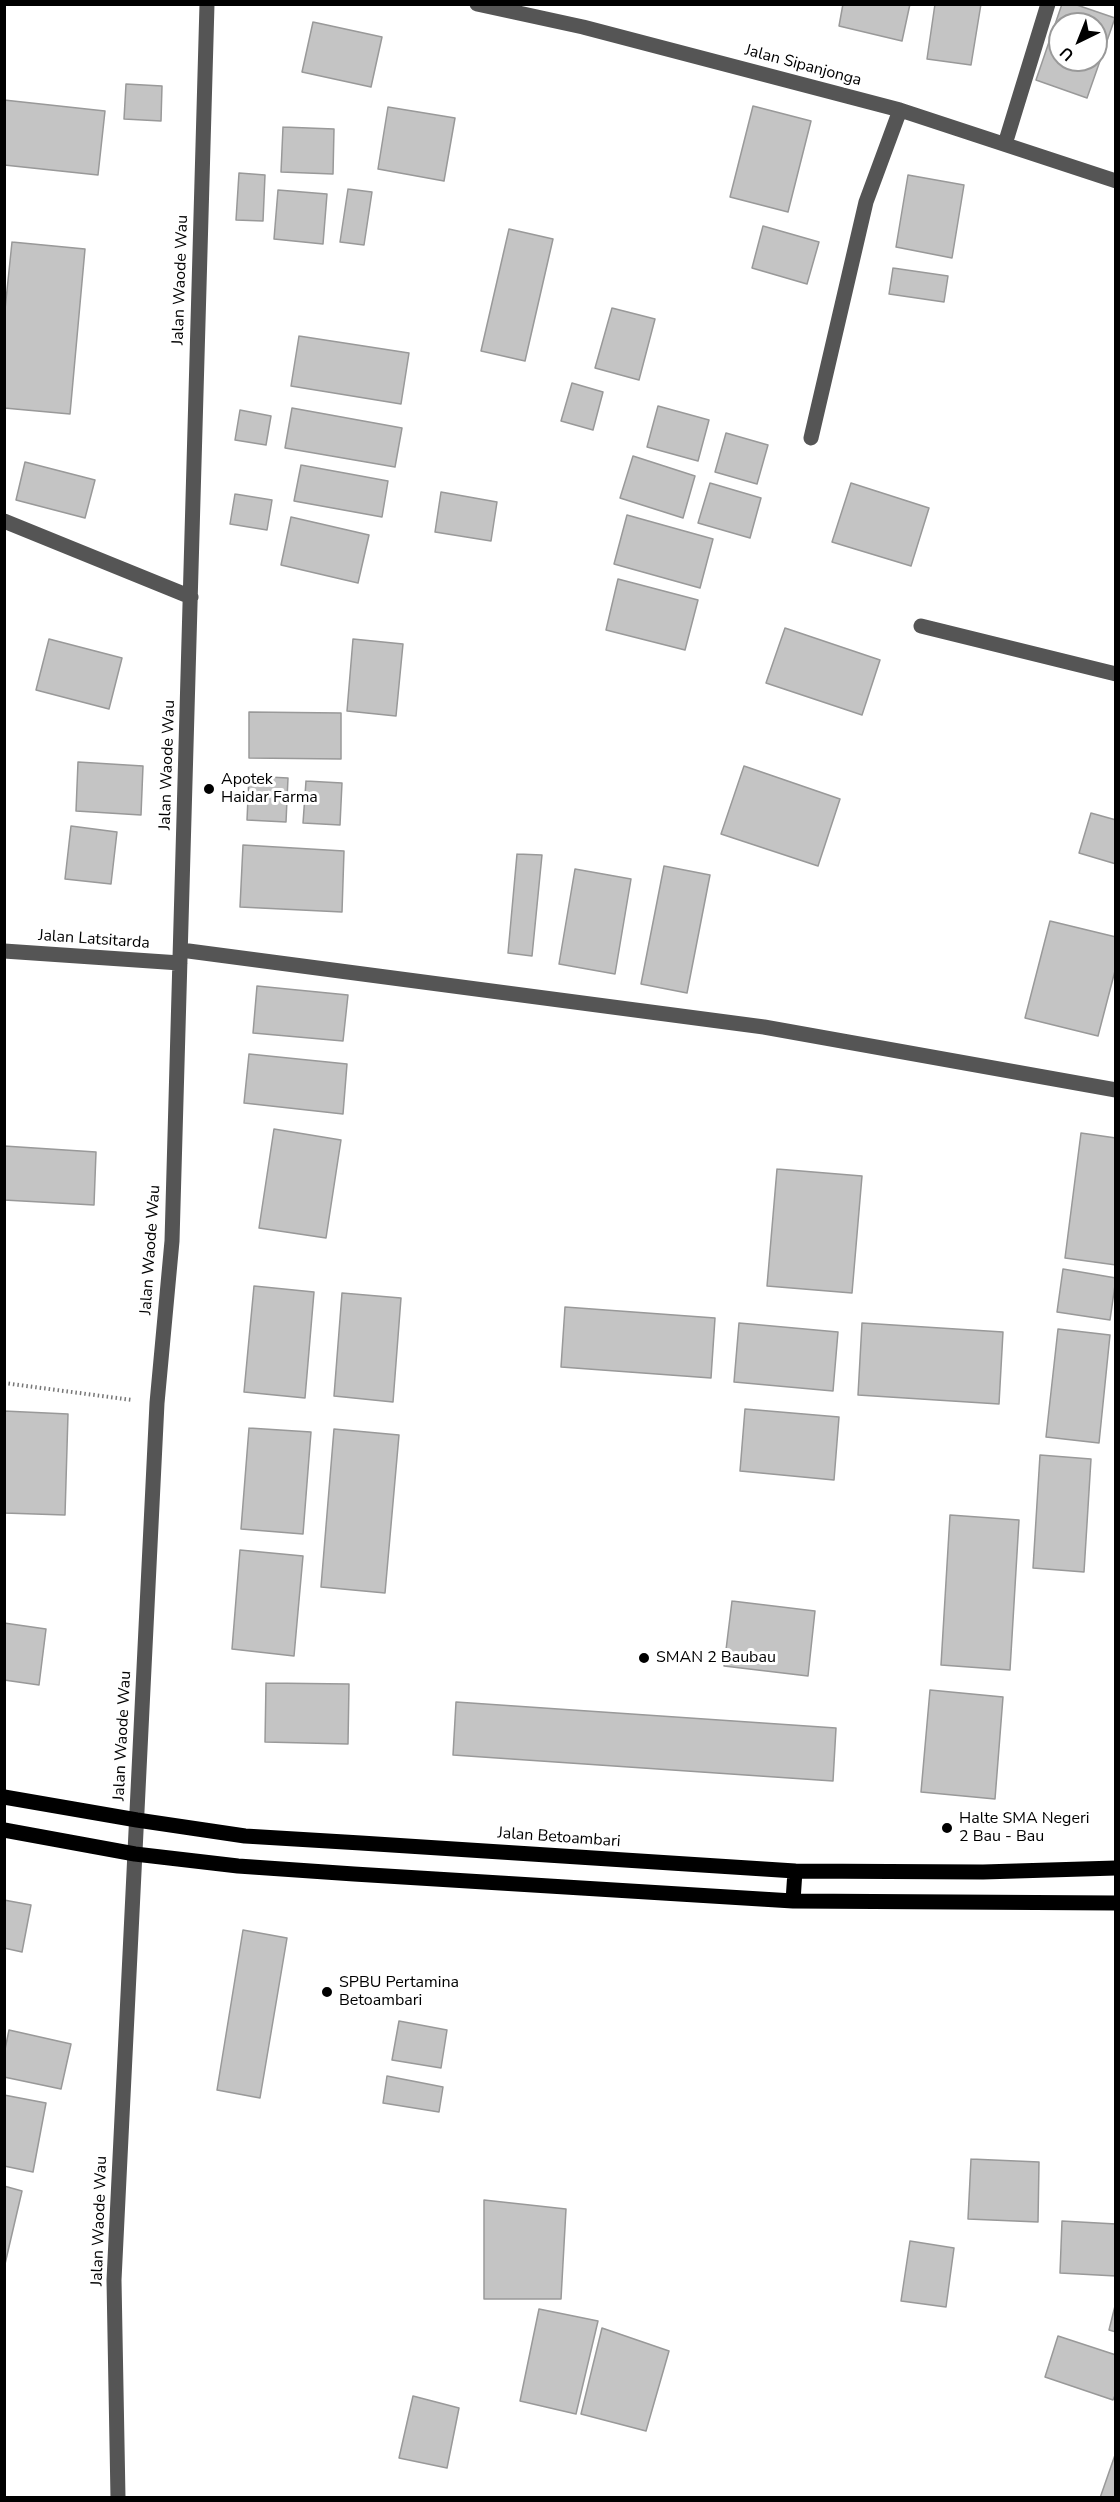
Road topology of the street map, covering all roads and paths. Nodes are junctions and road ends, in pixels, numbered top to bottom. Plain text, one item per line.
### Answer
1 (207, 4) edge
2 (477, 4) edge
3 (1048, 4) edge
4 (900, 110) junction
5 (1005, 144) junction
6 (1116, 181) edge
7 (811, 438) dead end
8 (4, 521) edge
9 (191, 597) junction
10 (921, 626) dead end
11 (1116, 674) edge
12 (4, 951) edge
13 (181, 956) junction
14 (1116, 1090) edge
15 (4, 1383) edge
16 (157, 1403) junction
17 (4, 1797) edge
18 (137, 1820) junction
19 (4, 1830) edge
20 (135, 1854) junction
21 (1116, 1868) edge
22 (795, 1871) junction
23 (794, 1901) junction
24 (1116, 1903) edge
25 (118, 2498) edge

1 - 9 street, Jalan Waode Wau
2 - 4 street, Jalan Sipanjonga
3 - 5 street
4 - 5 street, Jalan Sipanjonga
4 - 7 street
5 - 6 street, Jalan Sipanjonga
8 - 9 street
9 - 13 street, Jalan Waode Wau
10 - 11 street
12 - 13 street, Jalan Latsitarda
13 - 14 street, Jalan Latsitarda
13 - 16 street, Jalan Waode Wau
15 - 16 path
16 - 18 street, Jalan Waode Wau
17 - 18 main road, Jalan Betoambari
18 - 20 street, Jalan Waode Wau
18 - 22 main road, Jalan Betoambari
19 - 20 main road
20 - 23 main road
20 - 25 street, Jalan Waode Wau
21 - 22 main road, Jalan Betoambari
22 - 23 main road
23 - 24 main road

